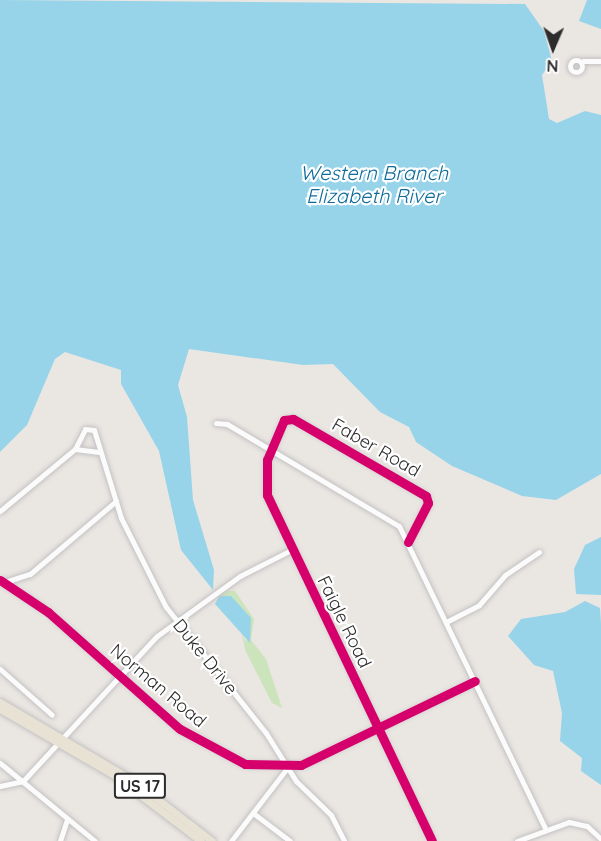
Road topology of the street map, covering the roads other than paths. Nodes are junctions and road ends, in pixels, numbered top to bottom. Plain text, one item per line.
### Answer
1 (583, 61) dead end
2 (601, 61) edge
3 (293, 419) joint
4 (216, 423) dead end
5 (270, 448) junction
6 (75, 449) junction
7 (99, 452) junction
8 (116, 501) junction
9 (0, 511) edge
10 (408, 542) junction
11 (291, 550) junction
12 (539, 552) dead end
13 (22, 577) junction
14 (2, 581) edge
15 (20, 592) junction
16 (446, 622) junction
17 (176, 623) junction
18 (0, 669) edge
19 (117, 675) junction
20 (475, 681) junction
21 (0, 702) edge
22 (0, 709) edge
23 (52, 715) dead end
24 (378, 728) junction
25 (63, 740) junction
26 (0, 763) edge
27 (288, 767) junction
28 (23, 782) junction
29 (0, 786) edge
30 (253, 813) junction
31 (67, 819) junction
32 (545, 828) junction
33 (601, 839) edge
34 (62, 840) edge
35 (95, 841) edge
36 (201, 841) edge
37 (212, 841) edge
38 (231, 841) edge
39 (290, 841) edge
40 (344, 841) edge
41 (432, 841) edge
42 (517, 841) edge

1 - 2 street
3 - 5 street, Faigle Road
3 - 10 street, Faber Road
4 - 5 street
5 - 10 street
5 - 11 street, Faigle Road
6 - 7 street
6 - 7 street, Duke Drive
6 - 9 street, Duke Drive
7 - 8 street, Duke Drive
8 - 13 street
8 - 17 street, Duke Drive
10 - 16 street
11 - 17 street
11 - 24 street, Faigle Road
12 - 16 street
13 - 14 street
13 - 15 street
14 - 15 street, Norman Road
15 - 19 street, Norman Road
16 - 20 street
17 - 19 street
17 - 27 street, Duke Drive
18 - 23 street
19 - 25 street
19 - 27 street, Norman Road
20 - 24 street, Norman Road
20 - 32 street
21 - 25 main road, US 17
22 - 25 main road, US 17
24 - 27 street, Norman Road
24 - 41 street, Faigle Road
25 - 28 street
25 - 36 main road, US 17
25 - 37 main road, US 17
26 - 28 street
27 - 30 street
27 - 40 street, Duke Drive
28 - 29 street
28 - 31 street
30 - 38 street
30 - 39 street
31 - 34 street
31 - 35 street
32 - 33 street
32 - 42 street

